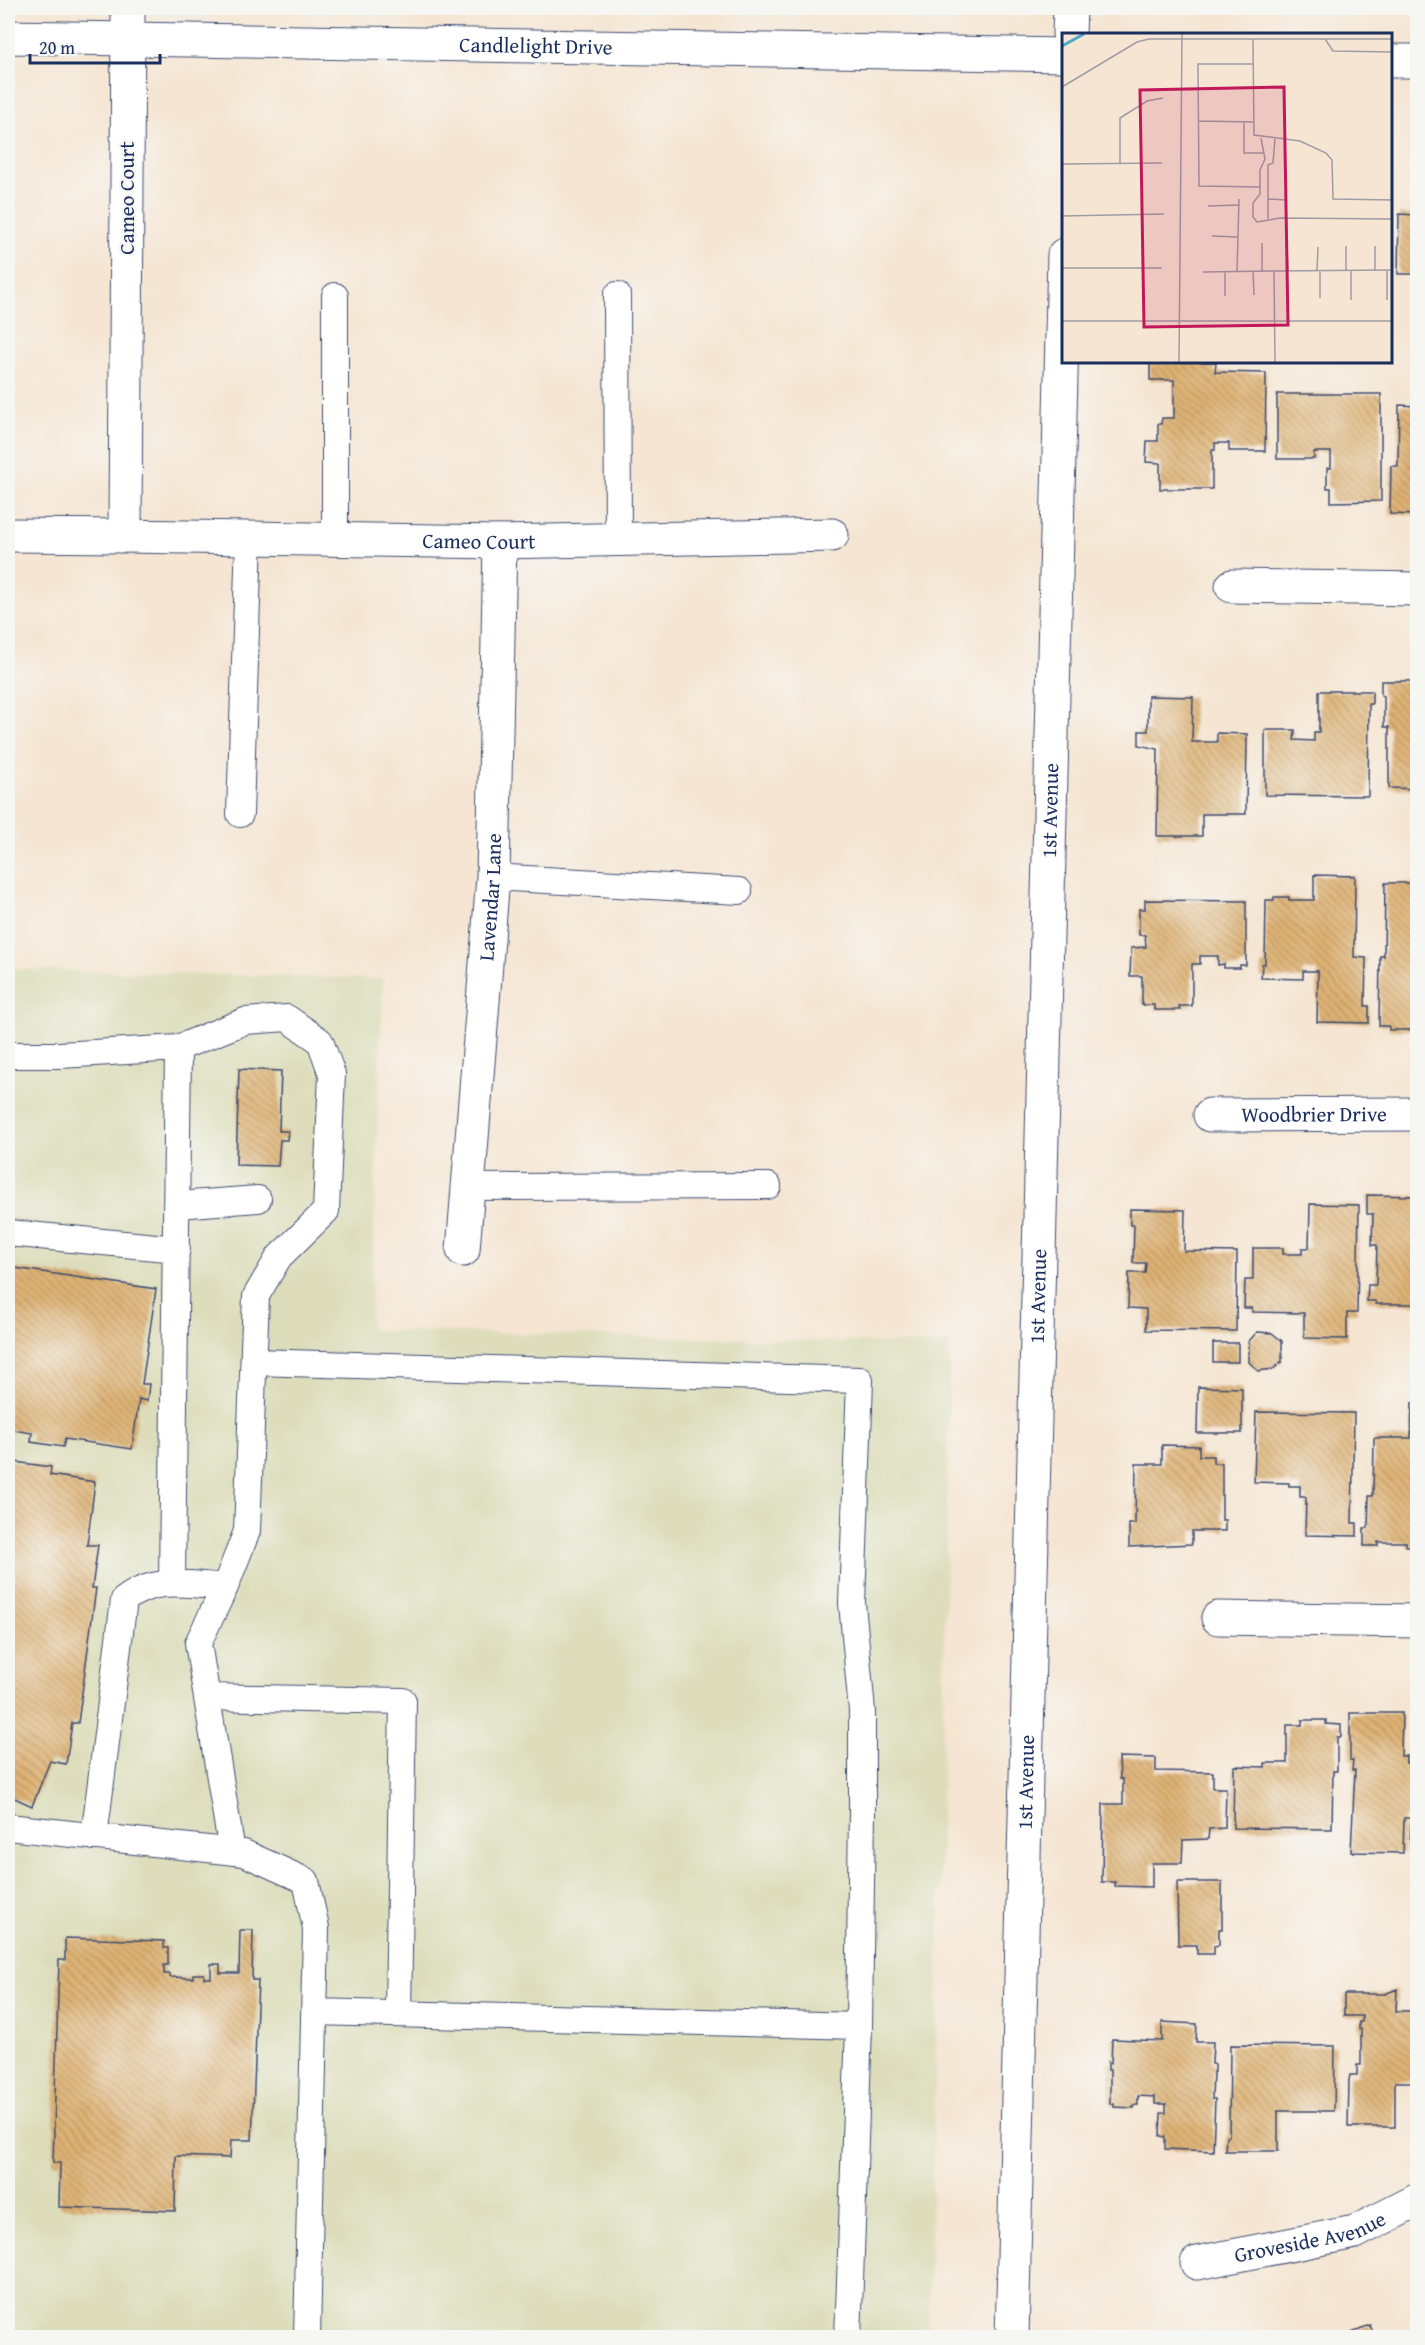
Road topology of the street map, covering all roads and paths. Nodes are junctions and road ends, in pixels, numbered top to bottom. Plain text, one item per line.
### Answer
1 (129, 8) edge
2 (1070, 8) edge
3 (1069, 33) edge
4 (8, 37) edge
5 (128, 40) junction
6 (1062, 55) edge
7 (1392, 61) edge
8 (1418, 61) edge
9 (335, 296) dead end
10 (617, 296) dead end
11 (1062, 335) edge
12 (8, 535) edge
13 (832, 535) dead end
14 (125, 536) junction
15 (249, 538) junction
16 (335, 539) junction
17 (618, 539) junction
18 (500, 542) junction
19 (1232, 586) dead end
20 (1418, 589) edge
21 (240, 814) dead end
22 (493, 877) junction
23 (739, 891) dead end
24 (178, 1048) junction
25 (8, 1054) edge
26 (1210, 1114) dead end
27 (1418, 1114) edge
28 (768, 1186) dead end
29 (468, 1187) junction
30 (258, 1199) dead end
31 (177, 1205) junction
32 (8, 1233) edge
33 (177, 1249) junction
34 (463, 1250) dead end
35 (254, 1362) junction
36 (172, 1582) junction
37 (225, 1587) junction
38 (1218, 1618) dead end
39 (1418, 1621) edge
40 (207, 1697) junction
41 (8, 1827) edge
42 (94, 1837) junction
43 (232, 1852) junction
44 (315, 2012) junction
45 (398, 2014) junction
46 (859, 2026) junction
47 (1418, 2200) edge
48 (1197, 2263) dead end
49 (308, 2337) edge
50 (848, 2337) edge
51 (1012, 2337) edge

1 - 5 street, Cameo Court
2 - 3 street
4 - 5 street, Candlelight Drive
5 - 6 street, Candlelight Drive
5 - 14 street, Cameo Court
7 - 8 street
9 - 16 lane
10 - 17 lane
11 - 51 street, 1st Avenue
12 - 14 street, Cameo Court
13 - 17 street, Cameo Court
14 - 15 street, Cameo Court
15 - 16 street, Cameo Court
15 - 21 lane
16 - 18 street, Cameo Court
17 - 18 street, Cameo Court
18 - 22 street, Lavendar Lane
19 - 20 street
22 - 23 lane
22 - 29 street, Lavendar Lane
24 - 25 lane
24 - 31 lane
24 - 35 lane
26 - 27 street, Woodbrier Drive
28 - 29 lane
29 - 34 street, Lavendar Lane
30 - 31 lane
31 - 33 lane
32 - 33 lane
33 - 36 lane
35 - 37 lane
35 - 46 lane
36 - 37 lane
36 - 42 lane
37 - 40 lane
38 - 39 street
40 - 43 lane
40 - 45 lane
41 - 42 lane
42 - 43 lane
43 - 44 lane
44 - 45 lane
44 - 49 lane
45 - 46 lane
46 - 50 lane
47 - 48 street, Groveside Avenue

